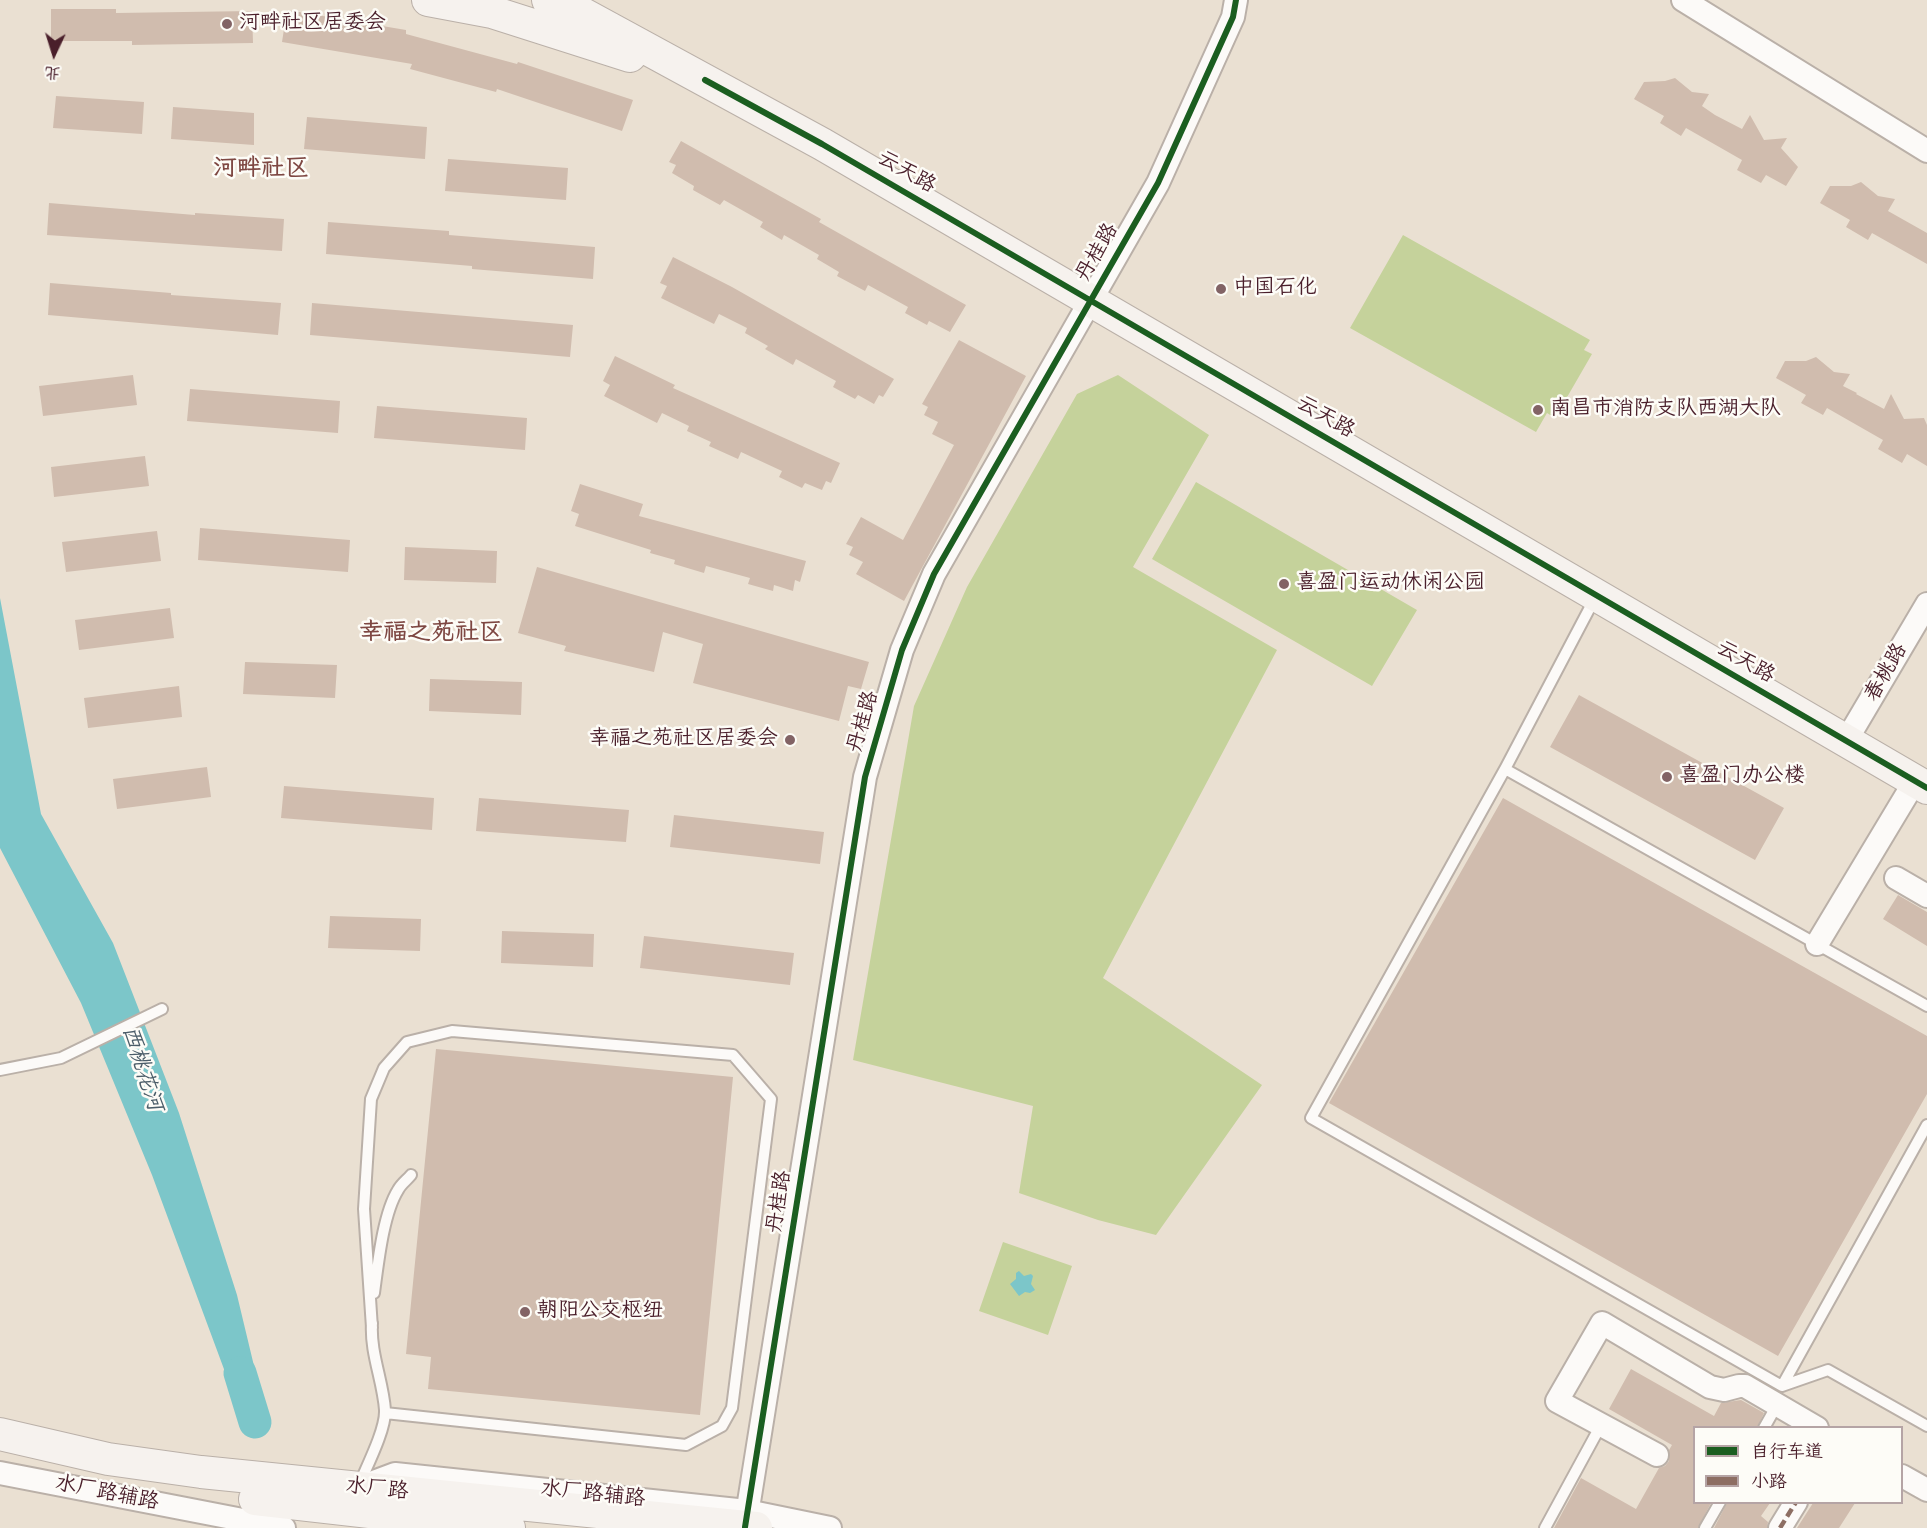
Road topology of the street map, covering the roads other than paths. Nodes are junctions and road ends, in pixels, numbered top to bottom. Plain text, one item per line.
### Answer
1 (428, 0) edge
2 (548, 0) edge
3 (1236, 0) edge
4 (1683, 0) edge
5 (705, 80) junction
6 (1927, 151) edge
7 (1090, 300) junction
8 (1596, 595) junction
9 (1927, 604) edge
10 (1846, 741) junction
11 (1504, 768) junction
12 (1921, 785) edge
13 (1896, 878) dead end
14 (1927, 896) edge
15 (1817, 944) junction
16 (1927, 1006) edge
17 (162, 1010) dead end
18 (0, 1070) edge
19 (1927, 1125) edge
20 (411, 1175) dead end
21 (372, 1328) junction
22 (1780, 1395) junction
23 (385, 1413) junction
24 (1601, 1425) junction
25 (1765, 1426) edge
26 (1815, 1426) edge
27 (1927, 1426) edge
28 (0, 1434) edge
29 (1657, 1455) dead end
30 (0, 1456) edge
31 (0, 1473) edge
32 (1903, 1477) edge
33 (1927, 1490) edge
34 (1719, 1504) edge
35 (1795, 1504) edge
36 (349, 1506) junction
37 (750, 1522) edge
38 (284, 1528) edge
39 (509, 1528) edge
40 (830, 1528) edge
41 (1545, 1528) edge
42 (1705, 1528) edge
43 (1780, 1528) edge

1 - 5 street, 云天路
2 - 5 street, 云天路
3 - 7 street, 丹桂路
4 - 6 street
5 - 7 street, 云天路
7 - 8 street, 云天路
7 - 37 street, 丹桂路
8 - 10 street, 云天路
8 - 11 lane
9 - 10 street, 春桃路
10 - 12 street, 云天路
11 - 15 lane
11 - 22 lane
12 - 15 street
13 - 14 street
15 - 16 lane
17 - 18 lane
19 - 22 lane
20 - 21 lane
21 - 23 lane
21 - 23 lane
22 - 24 street
22 - 25 lane
22 - 26 street
22 - 27 lane
23 - 36 lane
24 - 29 street
24 - 41 lane
28 - 36 street, 水厂路
30 - 36 street, 水厂路
31 - 38 street, 水厂路辅路
32 - 33 street
34 - 42 lane
35 - 43 street
36 - 37 street, 水厂路
36 - 39 street, 水厂路
37 - 40 street

